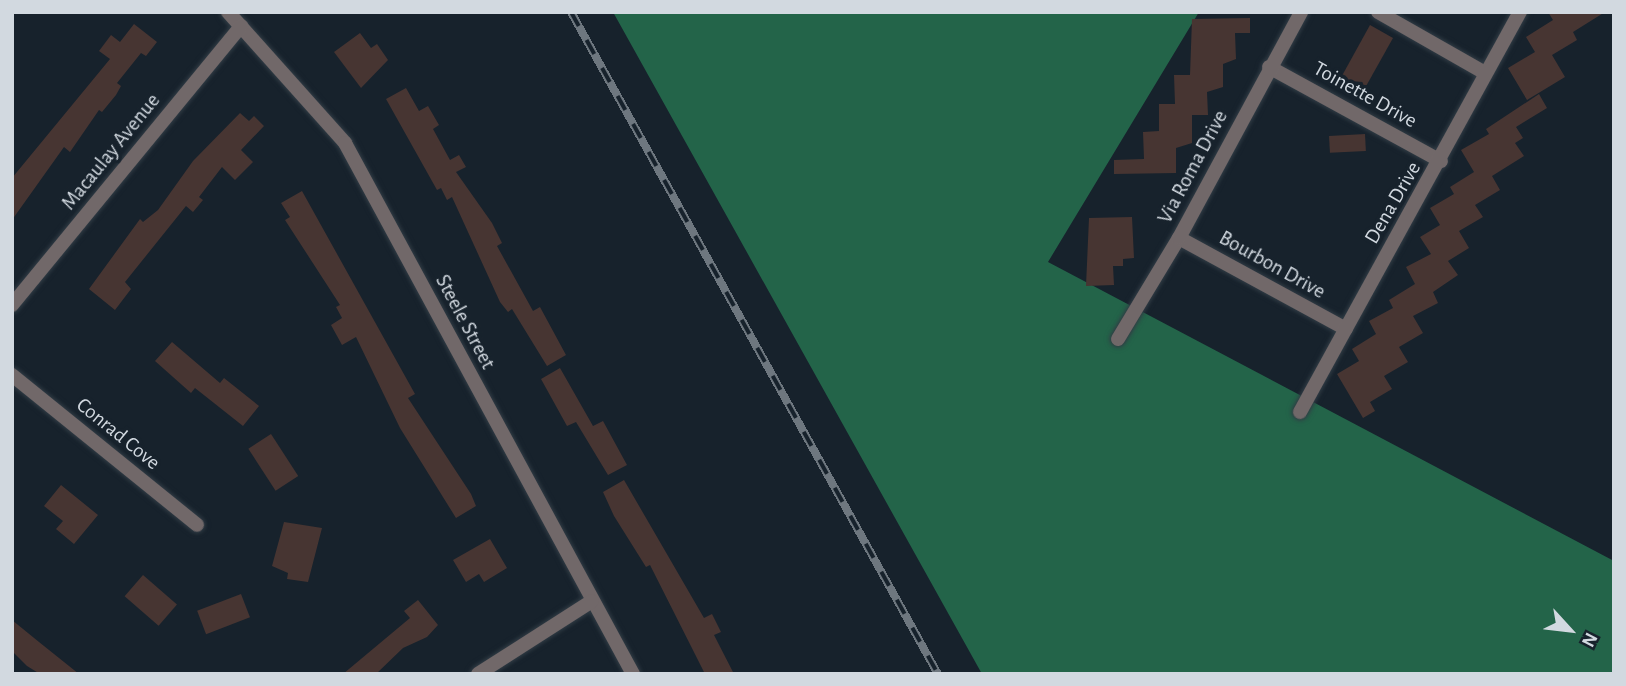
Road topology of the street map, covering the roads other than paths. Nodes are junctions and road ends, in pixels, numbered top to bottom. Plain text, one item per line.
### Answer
1 (228, 12) edge
2 (1301, 12) edge
3 (1378, 12) edge
4 (1520, 12) edge
5 (241, 26) junction
6 (1269, 67) junction
7 (1485, 73) junction
8 (1441, 160) junction
9 (1179, 238) junction
10 (12, 305) edge
11 (1346, 329) junction
12 (1118, 339) dead end
13 (12, 375) edge
14 (1300, 412) dead end
15 (198, 525) dead end
16 (592, 601) junction
17 (478, 674) edge
18 (633, 674) edge

1 - 5 street, Steele Street
2 - 6 street, Via Roma Drive
3 - 7 street
4 - 7 street, Dena Drive
5 - 10 street, Macaulay Avenue
5 - 16 street, Steele Street
6 - 8 street, Toinette Drive
6 - 9 street, Via Roma Drive
7 - 8 street, Dena Drive
8 - 11 street, Dena Drive
9 - 11 street, Bourbon Drive
9 - 12 street, Via Roma Drive
11 - 14 street, Dena Drive
13 - 15 street, Conrad Cove
16 - 17 street
16 - 18 street, Steele Street

